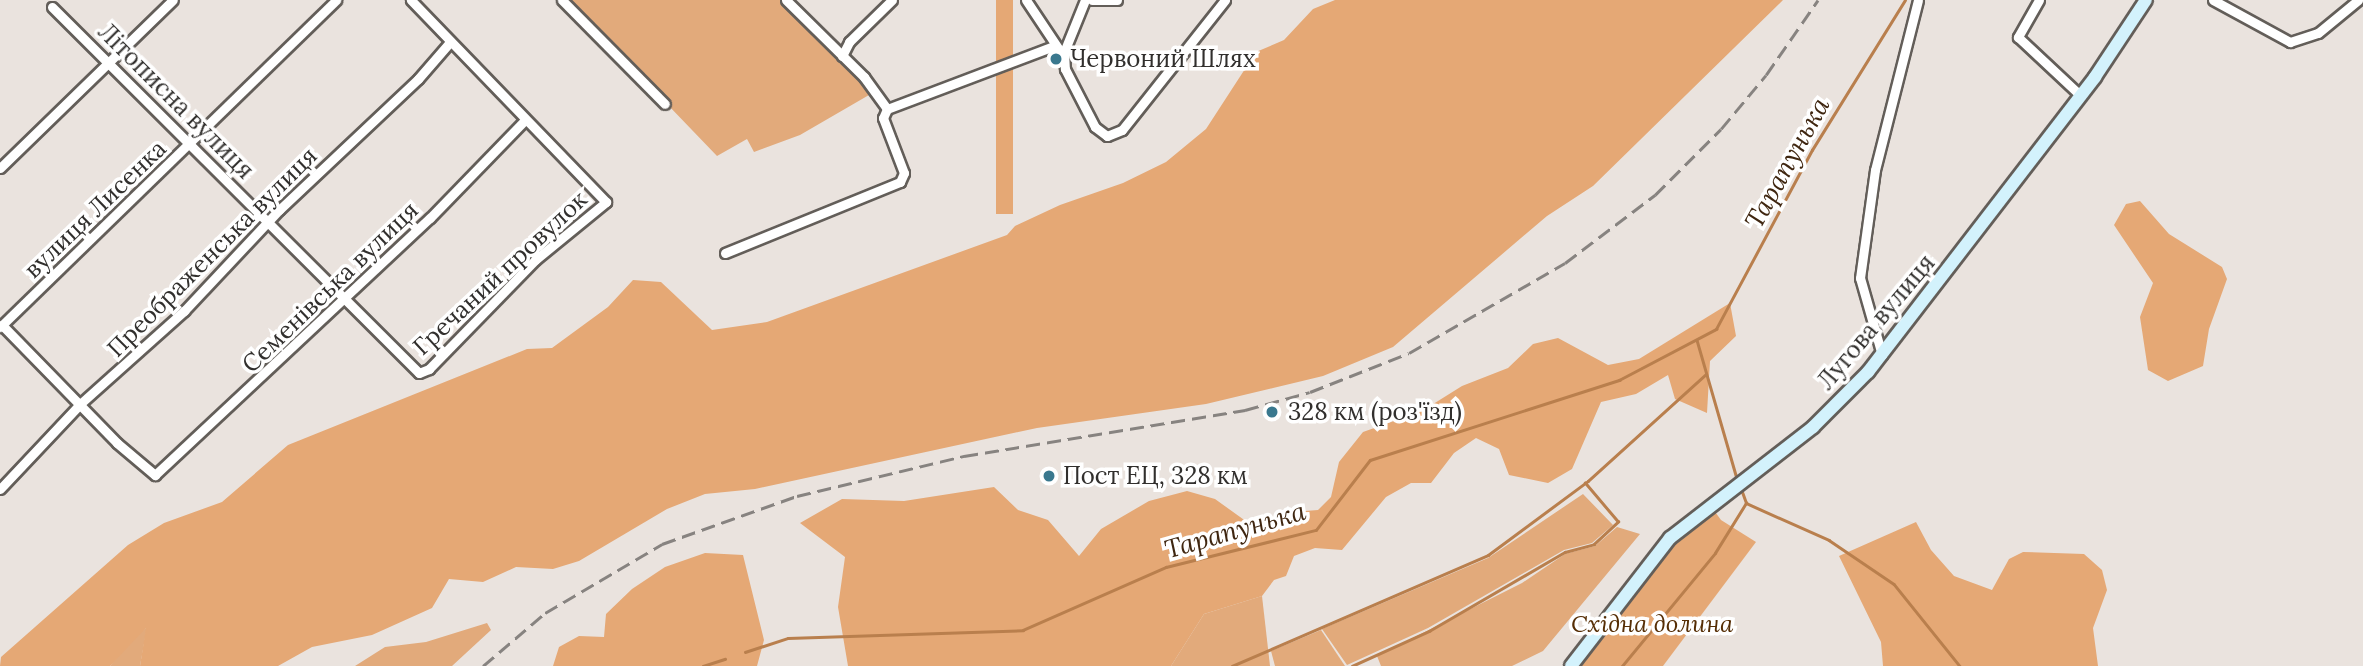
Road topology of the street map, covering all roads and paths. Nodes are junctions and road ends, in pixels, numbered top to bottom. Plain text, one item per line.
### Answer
1 (173, 0) edge
2 (336, 0) edge
3 (411, 0) edge
4 (562, 0) edge
5 (786, 0) edge
6 (892, 0) edge
7 (1026, 0) edge
8 (1085, 0) edge
9 (1092, 0) edge
10 (1117, 0) edge
11 (1225, 0) edge
12 (1918, 0) edge
13 (2039, 0) edge
14 (2146, 0) edge
15 (2213, 0) edge
16 (2358, 0) edge
17 (52, 7) dead end
18 (450, 42) junction
19 (1054, 46) junction
20 (1064, 51) junction
21 (842, 56) junction
22 (108, 60) junction
23 (2081, 96) junction
24 (665, 104) dead end
25 (885, 114) junction
26 (524, 120) junction
27 (189, 143) junction
28 (0, 167) edge
29 (268, 223) junction
30 (725, 253) dead end
31 (342, 299) junction
32 (1, 326) edge
33 (1882, 355) junction
34 (419, 373) joint
35 (80, 404) junction
36 (0, 489) edge
37 (1571, 666) edge

1 - 22 street
2 - 27 street, вулиця Лисенка
3 - 18 street
4 - 24 street
5 - 21 street
6 - 21 street
7 - 19 street
8 - 20 street
9 - 10 street
11 - 20 street
12 - 33 street
13 - 23 street
14 - 23 street, Лугова вулиця
15 - 16 street
17 - 22 street, Літописна вулиця
18 - 26 street
18 - 29 street, Преображенська вулиця
19 - 20 street
19 - 25 street
21 - 25 street
22 - 27 street, Літописна вулиця
22 - 28 street
23 - 33 street, Лугова вулиця
25 - 30 street
26 - 31 street, Семенівська вулиця
26 - 34 street, Гречаний провулок
27 - 29 street, Літописна вулиця
27 - 32 street, вулиця Лисенка
29 - 31 street, Літописна вулиця
29 - 35 street, Преображенська вулиця
31 - 34 street, Літописна вулиця
31 - 35 street, Семенівська вулиця
32 - 35 street
33 - 37 street, Лугова вулиця
35 - 36 street, Преображенська вулиця

